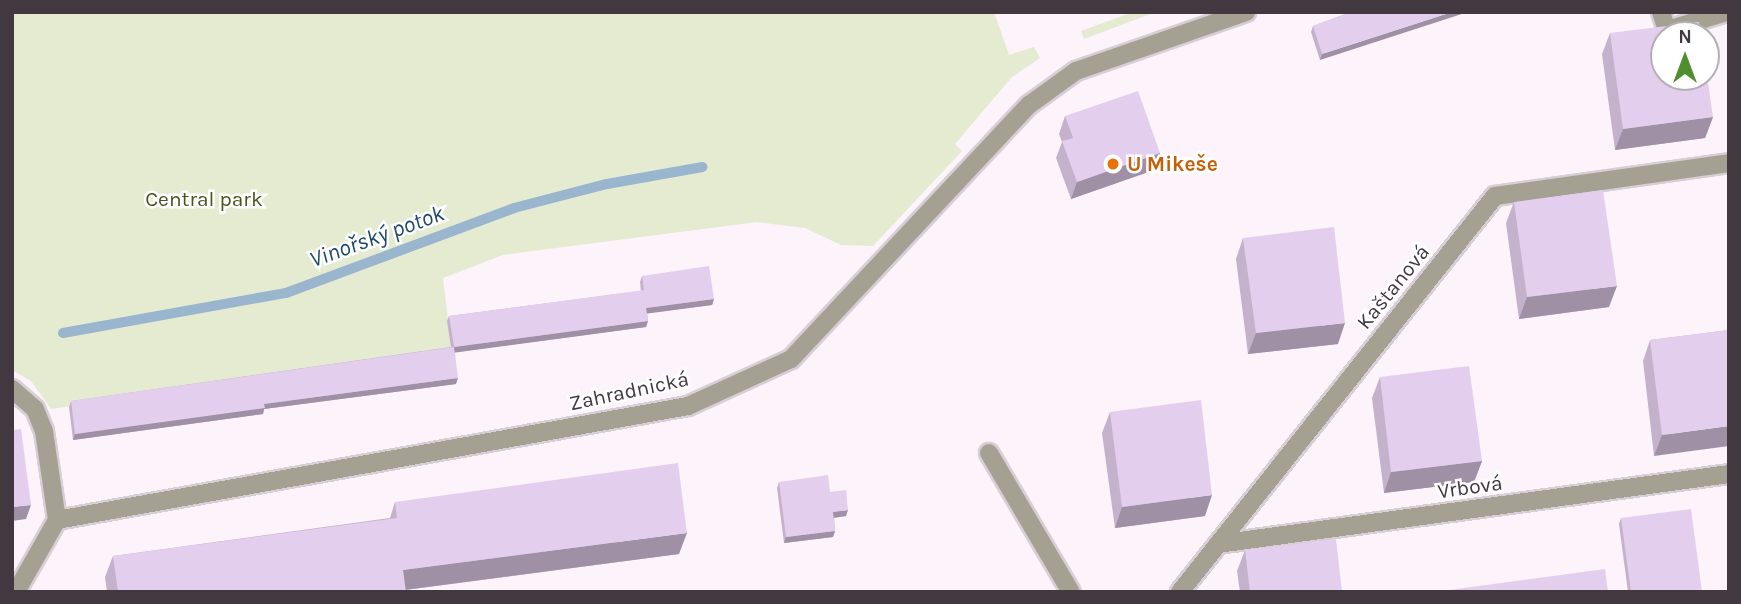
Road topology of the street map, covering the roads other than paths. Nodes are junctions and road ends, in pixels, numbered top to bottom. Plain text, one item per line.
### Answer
1 (1246, 12) edge
2 (1661, 12) edge
3 (1727, 12) edge
4 (1729, 163) edge
5 (12, 389) edge
6 (989, 453) dead end
7 (1729, 474) edge
8 (57, 520) junction
9 (1218, 544) junction
10 (16, 592) edge
11 (1071, 592) edge
12 (1180, 592) edge

1 - 8 street, Zahradnická
2 - 3 street
4 - 9 street, Kaštanová
5 - 8 street
6 - 11 street
7 - 9 street, Vrbová
8 - 10 street
9 - 12 street, Kaštanová

